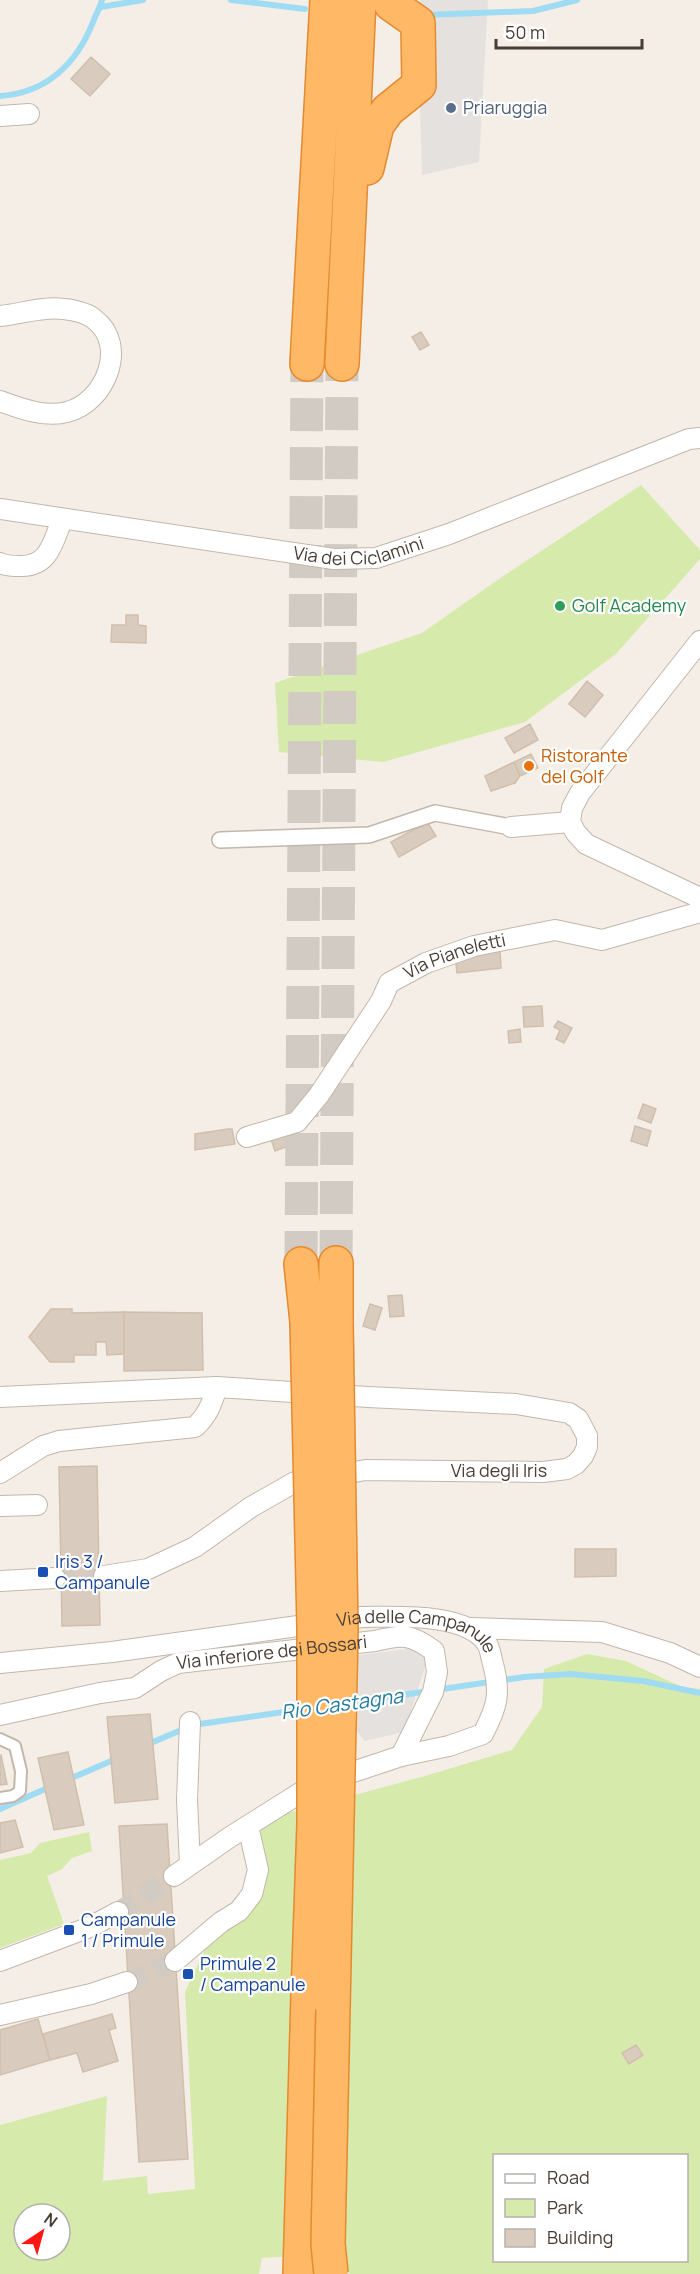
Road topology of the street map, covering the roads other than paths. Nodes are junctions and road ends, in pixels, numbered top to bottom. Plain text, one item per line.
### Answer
1 (327, 0) edge
2 (359, 0) edge
3 (389, 0) edge
4 (29, 114) dead end
5 (0, 116) edge
6 (347, 258) junction
7 (0, 316) edge
8 (307, 364) tunnel mouth
9 (342, 364) tunnel mouth
10 (0, 401) edge
11 (700, 438) edge
12 (0, 509) edge
13 (63, 520) junction
14 (0, 563) edge
15 (700, 641) edge
16 (570, 822) junction
17 (511, 827) joint
18 (220, 840) dead end
19 (700, 898) edge
20 (700, 912) edge
21 (247, 1137) dead end
22 (336, 1263) tunnel mouth
23 (302, 1264) tunnel mouth
24 (321, 1322) junction
25 (217, 1387) junction
26 (0, 1398) edge
27 (0, 1473) edge
28 (37, 1505) dead end
29 (0, 1506) edge
30 (104, 1576) tunnel mouth
31 (56, 1578) tunnel mouth
32 (0, 1581) edge
33 (471, 1628) junction
34 (0, 1663) edge
35 (700, 1667) edge
36 (0, 1715) edge
37 (190, 1722) dead end
38 (0, 1739) edge
39 (401, 1756) junction
40 (0, 1798) edge
41 (248, 1826) junction
42 (190, 1864) junction
43 (174, 1876) tunnel mouth
44 (118, 1912) tunnel mouth
45 (0, 1961) edge
46 (175, 1961) tunnel mouth
47 (127, 1982) tunnel mouth
48 (0, 2015) edge
49 (300, 2261) edge
50 (331, 2274) edge

1 - 8 highway
2 - 6 highway
3 - 6 highway
4 - 5 street
6 - 9 highway
7 - 10 street
11 - 13 street, Via dei Ciclamini
12 - 13 street, Via dei Ciclamini
13 - 14 street
15 - 16 street
16 - 17 street
16 - 19 street
17 - 18 street
20 - 21 street, Via Pianeletti
22 - 24 highway
23 - 24 highway
24 - 49 highway, bridge
24 - 50 highway, bridge
25 - 26 street, Via degli Iris
25 - 27 street
25 - 30 street, Via degli Iris
28 - 29 street
31 - 32 street
33 - 34 street, Via delle Campanule
33 - 35 street
33 - 39 street, Via delle Campanule
36 - 39 street, Via inferiore dei Bossari
37 - 42 street
38 - 40 lane
39 - 41 street, Via delle Campanule
41 - 42 street, Via delle Campanule
41 - 46 street
42 - 43 street, Via delle Campanule
44 - 45 street
47 - 48 street

